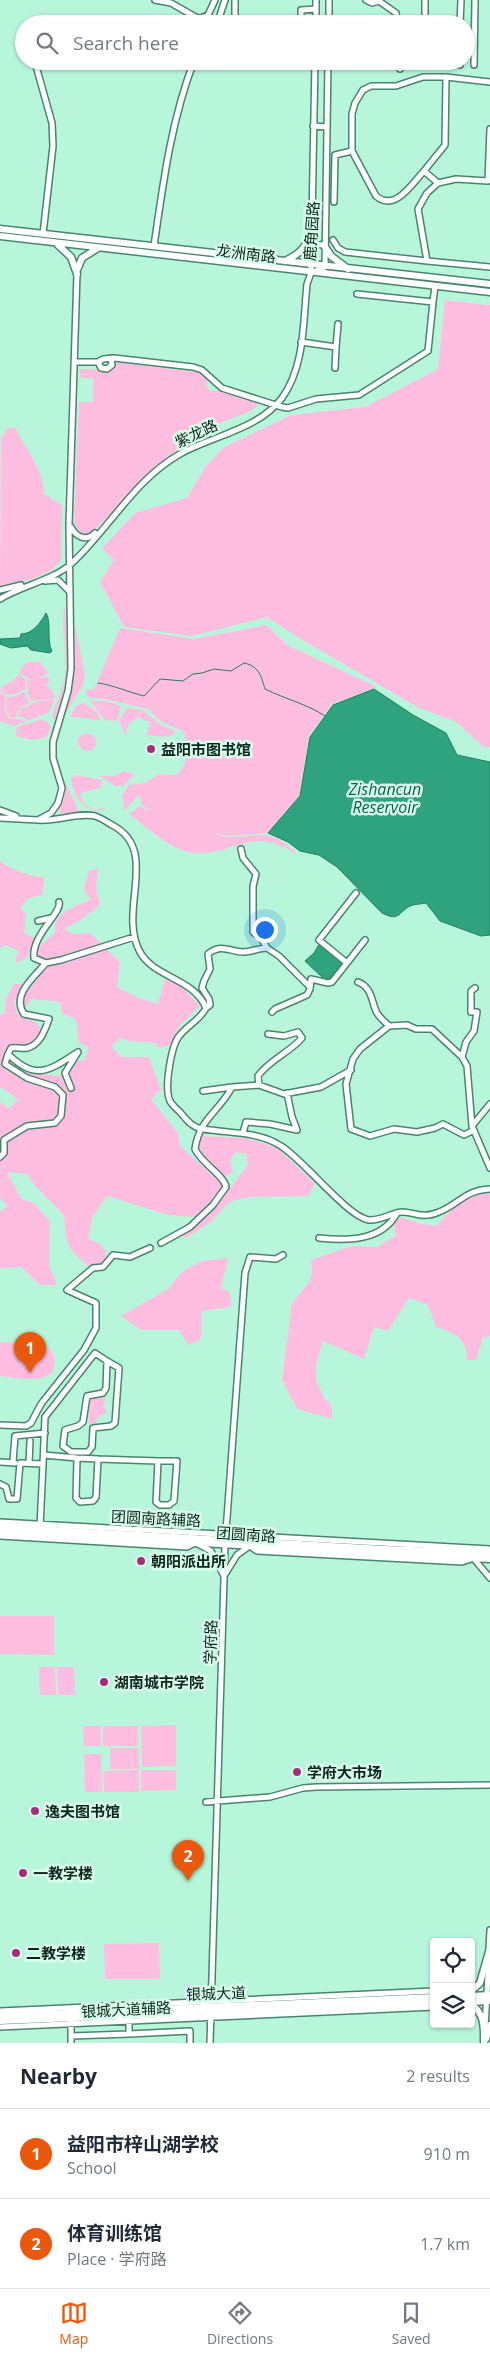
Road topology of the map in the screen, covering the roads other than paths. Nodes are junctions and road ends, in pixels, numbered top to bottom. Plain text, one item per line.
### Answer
1 (155, 0) edge
2 (215, 0) edge
3 (225, 0) edge
4 (235, 0) edge
5 (316, 0) edge
6 (329, 0) edge
7 (366, 0) edge
8 (425, 0) edge
9 (461, 0) edge
10 (475, 0) edge
11 (316, 9) junction
12 (191, 15) edge
13 (208, 15) edge
14 (220, 15) edge
15 (235, 15) edge
16 (301, 15) edge
17 (316, 15) edge
18 (329, 15) edge
19 (396, 15) edge
20 (426, 15) edge
21 (460, 15) edge
22 (475, 15) edge
23 (37, 70) edge
24 (191, 70) edge
25 (315, 70) edge
26 (328, 70) edge
27 (446, 78) junction
28 (490, 82) edge
29 (313, 126) junction
30 (327, 127) junction
31 (490, 129) edge
32 (352, 151) junction
33 (489, 152) edge
34 (424, 171) junction
35 (489, 182) edge
36 (438, 183) junction
37 (334, 202) dead end
38 (0, 229) edge
39 (43, 234) junction
40 (310, 234) junction
41 (0, 236) edge
42 (333, 240) dead end
43 (56, 243) junction
44 (310, 244) junction
45 (154, 246) junction
46 (325, 246) junction
47 (99, 248) junction
48 (284, 261) junction
49 (428, 261) junction
50 (310, 265) junction
51 (324, 267) junction
52 (490, 267) edge
53 (349, 270) junction
54 (311, 273) junction
55 (77, 274) junction
56 (490, 284) edge
57 (435, 286) junction
58 (490, 292) edge
59 (356, 294) dead end
60 (433, 302) junction
61 (338, 324) dead end
62 (301, 342) junction
63 (336, 347) junction
64 (111, 358) junction
65 (75, 362) junction
66 (98, 362) junction
67 (335, 368) dead end
68 (276, 405) junction
69 (118, 513) junction
70 (69, 524) junction
71 (70, 565) junction
72 (32, 583) junction
73 (21, 588) junction
74 (0, 590) edge
75 (70, 592) junction
76 (0, 599) edge
77 (56, 806) junction
78 (0, 810) edge
79 (0, 818) edge
80 (20, 819) junction
81 (64, 819) junction
82 (38, 820) junction
83 (241, 849) dead end
84 (356, 893) dead end
85 (59, 902) dead end
86 (51, 918) junction
87 (38, 921) dead end
88 (134, 937) junction
89 (365, 940) dead end
90 (267, 948) junction
91 (46, 963) junction
92 (347, 963) junction
93 (358, 982) dead end
94 (310, 987) junction
95 (475, 988) dead end
96 (206, 1008) junction
97 (272, 1012) dead end
98 (389, 1026) junction
99 (268, 1034) dead end
100 (8, 1054) junction
101 (462, 1057) junction
102 (351, 1070) junction
103 (259, 1085) junction
104 (232, 1087) junction
105 (71, 1088) dead end
106 (203, 1091) dead end
107 (287, 1093) junction
108 (490, 1104) edge
109 (473, 1128) junction
110 (202, 1129) junction
111 (243, 1133) junction
112 (0, 1157) edge
113 (490, 1168) edge
114 (490, 1189) edge
115 (397, 1212) junction
116 (319, 1238) dead end
117 (161, 1243) dead end
118 (150, 1248) dead end
119 (283, 1255) dead end
120 (107, 1361) junction
121 (0, 1425) edge
122 (45, 1432) junction
123 (30, 1441) dead end
124 (44, 1455) junction
125 (77, 1458) junction
126 (98, 1459) junction
127 (158, 1461) junction
128 (0, 1462) edge
129 (13, 1462) junction
130 (20, 1463) junction
131 (29, 1464) junction
132 (43, 1464) junction
133 (0, 1484) edge
134 (0, 1522) edge
135 (0, 1527) edge
136 (40, 1527) junction
137 (0, 1532) edge
138 (0, 1536) edge
139 (226, 1540) junction
140 (196, 1543) junction
141 (250, 1547) junction
142 (490, 1549) edge
143 (490, 1553) edge
144 (473, 1559) junction
145 (490, 1559) edge
146 (224, 1576) junction
147 (490, 1578) edge
148 (490, 1785) edge
149 (217, 1800) junction
150 (206, 1802) dead end
151 (490, 1930) edge
152 (490, 1948) edge
153 (475, 1988) edge
154 (430, 1991) edge
155 (475, 1992) edge
156 (430, 1997) edge
157 (489, 1997) edge
158 (475, 2003) edge
159 (430, 2005) edge
160 (475, 2007) edge
161 (211, 2009) junction
162 (0, 2010) edge
163 (0, 2016) edge
164 (70, 2018) junction
165 (129, 2018) junction
166 (0, 2021) edge
167 (490, 2025) edge
168 (0, 2027) edge
169 (129, 2034) junction
170 (71, 2036) junction
171 (71, 2043) edge
172 (190, 2043) edge
173 (210, 2043) edge
174 (484, 2043) edge

1 - 12 street
2 - 13 street
3 - 14 street
4 - 15 street
5 - 11 street
6 - 18 street
7 - 19 street
8 - 20 street
9 - 21 street
10 - 22 street
11 - 16 street
11 - 17 street
23 - 39 street
24 - 45 street
25 - 29 street, 鹿角园路
26 - 30 street, 鹿角园路
27 - 28 street
27 - 32 street
27 - 34 street
29 - 30 street
29 - 40 street, 鹿角园路
30 - 46 street, 鹿角园路
31 - 33 street
32 - 34 street
32 - 37 street
33 - 35 street
34 - 36 street
35 - 36 street
36 - 49 street
38 - 39 main road, 龙洲南路
39 - 45 main road, 龙洲南路
40 - 44 street, 鹿角园路
40 - 48 main road
41 - 43 main road, 龙洲南路
42 - 49 street
43 - 47 main road, 龙洲南路
43 - 55 main road
44 - 46 street
44 - 50 street, 鹿角园路
45 - 48 main road, 龙洲南路
46 - 51 street, 鹿角园路
46 - 53 main road
47 - 54 main road, 龙洲南路
47 - 55 main road
48 - 50 main road, 龙洲南路
49 - 52 street
50 - 51 main road, 龙洲南路
50 - 54 street, 鹿角园路
51 - 53 main road, 龙洲南路
51 - 54 street, 鹿角园路
53 - 56 main road, 龙洲南路
54 - 57 main road, 龙洲南路
54 - 62 street, 紫龙路
55 - 65 street
57 - 58 main road, 龙洲南路
57 - 60 street
59 - 60 street
60 - 68 street
61 - 63 street
62 - 63 street
62 - 68 street, 紫龙路
63 - 67 street
64 - 66 street
64 - 66 street
64 - 68 street
65 - 66 street
65 - 70 street
68 - 69 street, 紫龙路
69 - 70 street
69 - 71 street, 紫龙路
70 - 71 street
71 - 72 street, 紫龙路
71 - 75 street
72 - 73 street, 紫龙路
72 - 74 street, 紫龙路
73 - 75 street
73 - 76 street, 紫龙路
75 - 77 street
77 - 81 street
77 - 82 street
78 - 80 street
79 - 80 street
80 - 82 street
81 - 82 street
81 - 88 street
83 - 90 street
84 - 92 street
85 - 86 street
86 - 87 street
86 - 91 street
88 - 91 street
88 - 96 street
89 - 92 street
90 - 94 street
90 - 96 street
91 - 100 street
92 - 94 street
93 - 98 street
94 - 97 street
95 - 101 street
96 - 110 street
98 - 101 street
98 - 102 street
99 - 103 street
100 - 105 street
100 - 112 street
101 - 109 street
102 - 107 street
102 - 109 street
103 - 104 street
103 - 107 street
104 - 106 street
104 - 110 street
107 - 111 street
108 - 109 street
109 - 113 street
110 - 111 street
110 - 117 street
111 - 115 street
114 - 115 street
115 - 116 street
118 - 121 street
119 - 139 street, 学府路
120 - 120 street
120 - 122 street
122 - 124 street
122 - 129 street
123 - 131 street
124 - 125 street
124 - 132 street
125 - 126 street
125 - 126 street
126 - 127 street
127 - 127 street
128 - 129 street
129 - 130 street
130 - 131 street
130 - 133 street
131 - 132 street
132 - 136 street
134 - 136 street
135 - 136 main road, 团圆南路
136 - 139 main road, 团圆南路
137 - 140 main road, 团圆南路
138 - 140 street, 团圆南路辅路
139 - 140 main road, 团圆南路
139 - 141 main road, 团圆南路
139 - 142 street
139 - 143 main road, 团圆南路
139 - 146 street, 学府路
140 - 146 street
141 - 144 main road, 团圆南路
141 - 146 street
144 - 145 main road, 团圆南路
144 - 147 street
146 - 149 street, 学府路
148 - 149 street
149 - 150 street
149 - 161 street, 学府路
151 - 152 street
152 - 153 main road
152 - 157 street
154 - 161 street, 银城大道辅路
155 - 157 main road
156 - 161 main road, 银城大道
157 - 158 main road
157 - 174 street
159 - 161 main road, 银城大道
160 - 174 main road
161 - 162 street, 银城大道辅路
161 - 164 main road, 银城大道
161 - 165 main road, 银城大道
161 - 173 street, 学府路
163 - 164 main road, 银城大道
164 - 165 main road, 银城大道
164 - 166 main road, 银城大道
164 - 168 street, 银城大道辅路
164 - 170 street
165 - 169 street
167 - 174 main road
169 - 170 street
169 - 172 street
170 - 171 street

